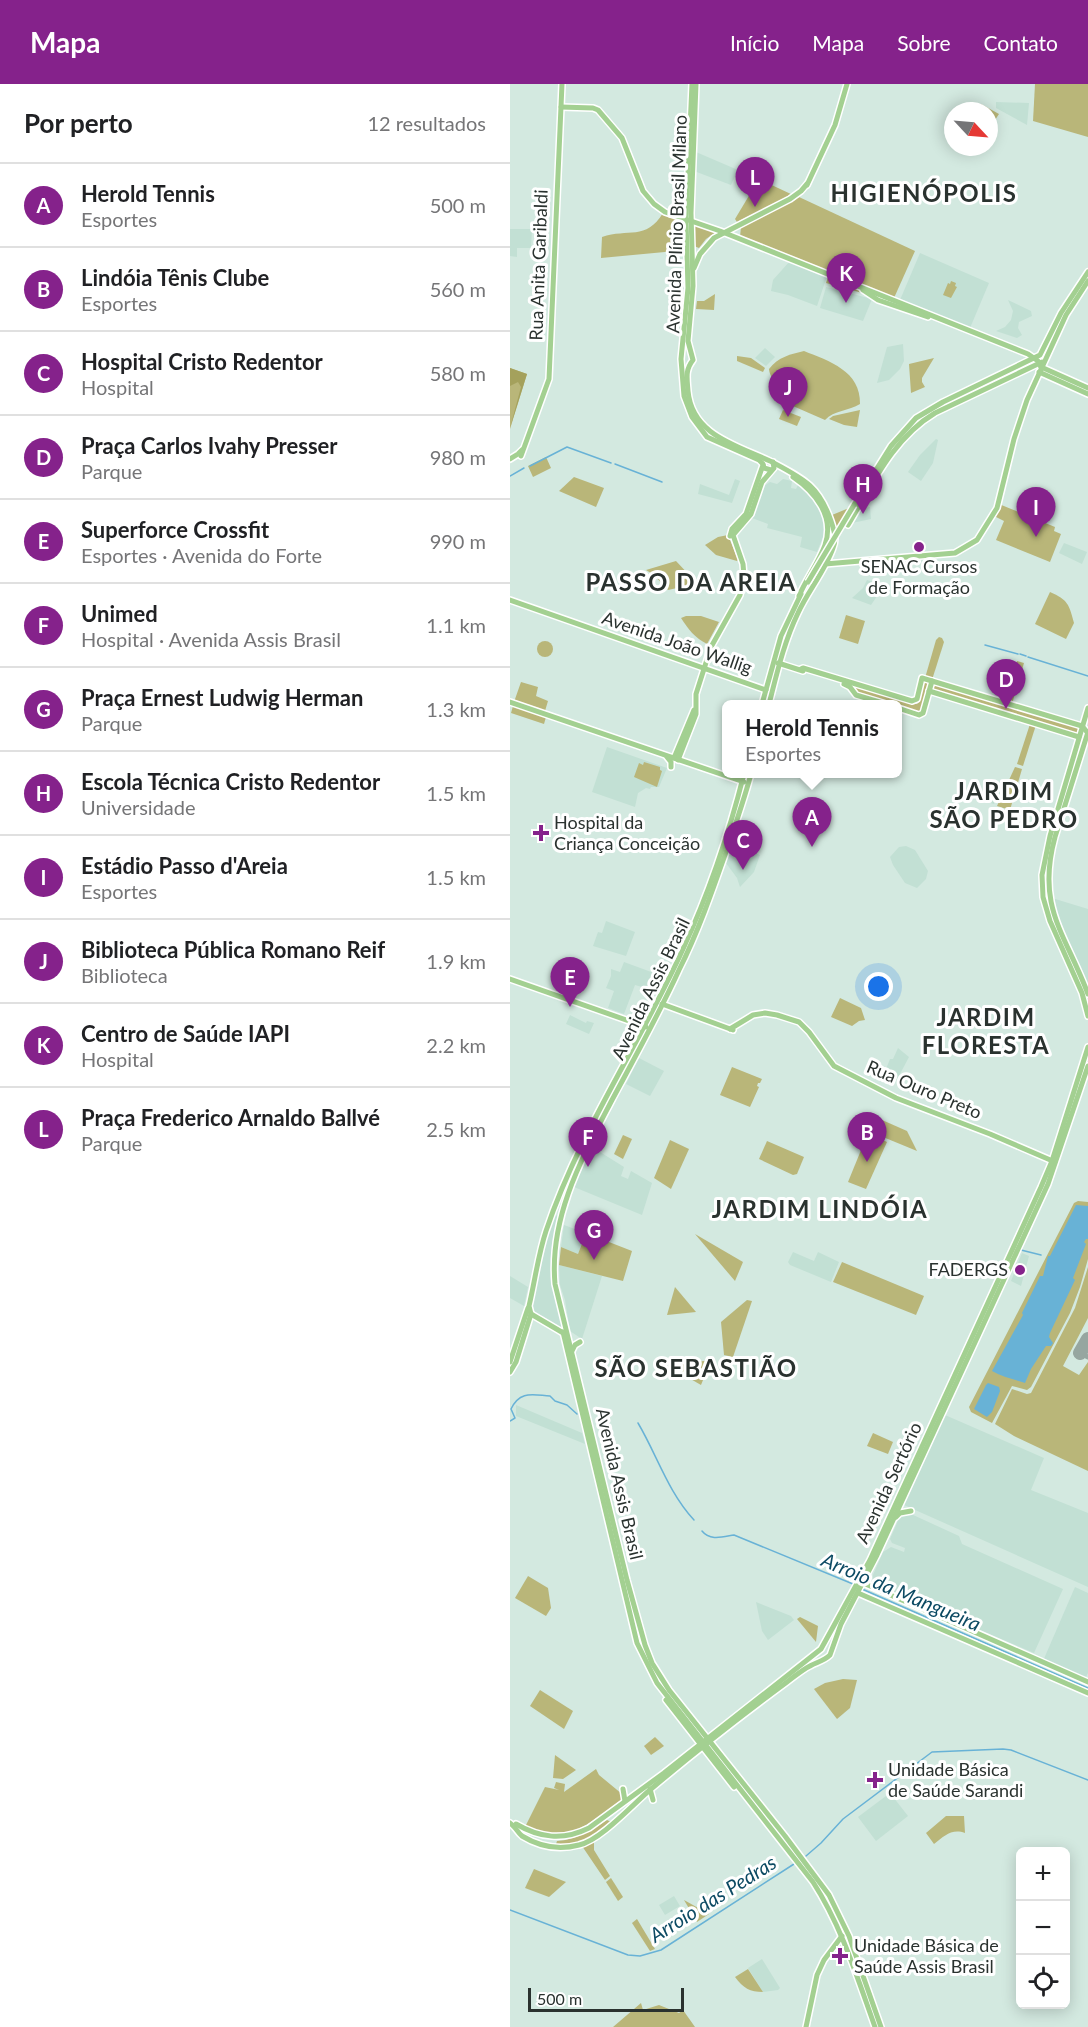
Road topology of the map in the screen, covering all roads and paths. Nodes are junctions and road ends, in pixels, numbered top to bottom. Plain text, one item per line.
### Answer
1 (562, 84) edge
2 (694, 84) edge
3 (848, 84) edge
4 (561, 105) junction
5 (688, 219) junction
6 (734, 227) junction
7 (722, 232) junction
8 (734, 237) junction
9 (692, 248) junction
10 (701, 249) junction
11 (693, 260) junction
12 (691, 268) junction
13 (1088, 272) edge
14 (1088, 281) edge
15 (851, 283) junction
16 (864, 288) junction
17 (874, 298) junction
18 (938, 319) junction
19 (690, 354) junction
20 (684, 361) junction
21 (1038, 364) junction
22 (1087, 391) edge
23 (710, 436) junction
24 (510, 460) edge
25 (763, 464) junction
26 (772, 466) junction
27 (848, 525) dead end
28 (732, 531) junction
29 (722, 534) dead end
30 (826, 542) junction
31 (834, 545) junction
32 (819, 556) junction
33 (825, 564) junction
34 (799, 596) junction
35 (510, 600) edge
36 (776, 663) junction
37 (704, 668) junction
38 (801, 669) junction
39 (932, 681) junction
40 (766, 690) junction
41 (929, 691) junction
42 (763, 700) edge
43 (770, 700) edge
44 (871, 700) edge
45 (511, 703) edge
46 (701, 703) dead end
47 (1008, 704) junction
48 (1088, 708) edge
49 (902, 710) edge
50 (1036, 713) junction
51 (696, 714) junction
52 (1006, 715) junction
53 (1033, 723) junction
54 (1082, 726) junction
55 (1088, 732) edge
56 (1079, 737) junction
57 (666, 755) junction
58 (676, 759) junction
59 (671, 767) dead end
60 (722, 774) edge
61 (734, 778) edge
62 (745, 778) edge
63 (748, 778) edge
64 (746, 782) junction
65 (510, 980) edge
66 (1088, 994) edge
67 (662, 1004) junction
68 (1088, 1016) edge
69 (647, 1027) junction
70 (1088, 1047) edge
71 (1088, 1066) edge
72 (1054, 1162) junction
73 (529, 1306) junction
74 (531, 1314) junction
75 (549, 1326) junction
76 (563, 1332) junction
77 (569, 1336) junction
78 (580, 1342) dead end
79 (565, 1344) junction
80 (572, 1351) junction
81 (510, 1362) edge
82 (510, 1372) edge
83 (576, 1393) junction
84 (583, 1396) junction
85 (941, 1406) junction
86 (939, 1422) junction
87 (886, 1504) dead end
88 (911, 1512) dead end
89 (893, 1517) junction
90 (623, 1563) junction
91 (619, 1573) junction
92 (866, 1573) junction
93 (852, 1578) dead end
94 (627, 1580) junction
95 (859, 1587) junction
96 (875, 1589) junction
97 (921, 1615) junction
98 (1088, 1682) edge
99 (1088, 1693) edge
100 (705, 1743) junction
101 (689, 1758) junction
102 (712, 1759) junction
103 (720, 1763) junction
104 (623, 1789) dead end
105 (651, 1789) junction
106 (635, 1798) junction
107 (653, 1800) dead end
108 (625, 1801) junction
109 (619, 1805) junction
110 (604, 1817) junction
111 (616, 1819) junction
112 (510, 1822) edge
113 (610, 1825) junction
114 (771, 1828) junction
115 (518, 1832) junction
116 (578, 1833) junction
117 (547, 1836) junction
118 (563, 1846) junction
119 (813, 1882) junction
120 (822, 1886) junction
121 (826, 1903) junction
122 (839, 1913) junction
123 (845, 1936) junction
124 (853, 1964) junction
125 (861, 1970) junction
126 (806, 2027) edge
127 (875, 2027) edge
128 (881, 2027) edge

1 - 4 main road, Rua Anita Garibaldi
2 - 5 main road, Avenida Plínio Brasil Milano
3 - 6 main road
4 - 5 main road
4 - 24 main road, Rua Anita Garibaldi
5 - 7 main road
5 - 9 main road, Avenida Plínio Brasil Milano
5 - 12 main road, Avenida Plínio Brasil Milano
6 - 7 main road
6 - 8 main road
7 - 8 main road
7 - 10 main road
7 - 12 main road
8 - 15 main road
9 - 10 main road
9 - 11 main road, Avenida Plínio Brasil Milano
10 - 11 main road
11 - 12 main road, Avenida Plínio Brasil Milano
12 - 19 main road, Avenida Plínio Brasil Milano
12 - 20 main road, Avenida Plínio Brasil Milano
13 - 21 main road
14 - 21 main road
15 - 16 main road
15 - 17 main road
16 - 17 main road
16 - 18 main road
17 - 18 main road
18 - 21 main road
19 - 20 main road
19 - 20 main road, Avenida Plínio Brasil Milano
20 - 23 main road, Avenida Plínio Brasil Milano
21 - 22 main road
21 - 27 main road
21 - 33 main road
21 - 34 main road, bridge
23 - 25 main road, Avenida Plínio Brasil Milano
23 - 26 main road, Avenida Plínio Brasil Milano
25 - 26 main road
25 - 26 main road, Avenida Plínio Brasil Milano
25 - 28 main road
26 - 28 main road
26 - 30 main road, Avenida Plínio Brasil Milano
26 - 31 main road, Avenida Plínio Brasil Milano
28 - 29 main road
28 - 37 main road
30 - 31 main road
30 - 32 main road
31 - 33 main road
32 - 33 main road
32 - 34 main road
33 - 36 main road
34 - 36 main road
35 - 37 main road, Avenida João Wallig
36 - 38 main road
36 - 40 main road
36 - 43 main road
37 - 40 main road, Avenida João Wallig
37 - 51 main road
37 - 58 main road
38 - 39 main road
38 - 44 main road
39 - 41 main road
39 - 47 main road
40 - 42 main road
41 - 49 main road
41 - 52 main road
45 - 57 main road
46 - 51 main road
47 - 50 main road
47 - 52 main road
48 - 54 main road
50 - 53 main road
50 - 54 main road
51 - 58 main road
52 - 53 main road
53 - 56 main road
54 - 55 main road
54 - 56 main road
55 - 66 main road
56 - 68 main road
57 - 58 main road
57 - 59 main road
58 - 60 main road
61 - 64 main road
62 - 64 main road, Avenida Assis Brasil
63 - 64 main road, Avenida Assis Brasil
64 - 67 main road, Avenida Assis Brasil
64 - 69 main road, Avenida Assis Brasil
65 - 69 main road
67 - 69 main road, Avenida Assis Brasil
67 - 72 main road, Rua Ouro Preto
69 - 73 main road, Avenida Assis Brasil
69 - 77 main road, Avenida Assis Brasil
70 - 72 main road, Avenida Sertório
71 - 72 main road, Avenida Sertório
72 - 85 main road, Avenida Sertório
72 - 86 main road, Avenida Sertório
73 - 74 main road, Avenida Assis Brasil
73 - 81 main road
74 - 75 main road
74 - 82 main road
75 - 76 main road
75 - 79 main road
76 - 77 main road
76 - 79 main road, Avenida Assis Brasil
77 - 80 main road, Avenida Assis Brasil
78 - 80 main road
79 - 83 main road, Avenida Assis Brasil
80 - 84 main road, Avenida Assis Brasil
83 - 84 main road
83 - 91 main road, Avenida Assis Brasil
84 - 90 main road, Avenida Assis Brasil
85 - 86 main road
85 - 89 main road, Avenida Sertório
86 - 89 main road, Avenida Sertório
87 - 89 main road
88 - 89 main road
89 - 92 main road, Avenida Sertório
90 - 91 main road
90 - 94 main road, Avenida Assis Brasil
91 - 94 main road
91 - 100 main road, Avenida Assis Brasil
92 - 93 main road
92 - 95 main road, Avenida Sertório
92 - 96 main road
94 - 100 main road, Avenida Assis Brasil
95 - 96 main road
95 - 97 main road
95 - 100 main road, Avenida Sertório
95 - 100 main road, Avenida Sertório
96 - 97 main road
97 - 98 main road
97 - 99 main road
100 - 101 main road, Avenida Sertório
100 - 102 main road, Avenida Assis Brasil
100 - 103 main road, Avenida Assis Brasil
100 - 106 main road, Avenida Sertório
100 - 120 main road, Avenida Assis Brasil
101 - 102 main road
101 - 105 main road, Avenida Sertório
102 - 103 main road
102 - 114 main road, Avenida Assis Brasil
103 - 114 main road, Avenida Assis Brasil
104 - 108 main road
105 - 106 main road, Avenida Sertório
105 - 107 main road
106 - 108 main road, Avenida Sertório
106 - 111 main road, Avenida Sertório
108 - 109 main road, Avenida Sertório
109 - 110 main road, Avenida Sertório
109 - 111 main road
110 - 113 main road
110 - 116 main road, Avenida Sertório
111 - 113 main road, Avenida Sertório
112 - 115 main road, Avenida Sertório
112 - 117 main road, Avenida Sertório
113 - 118 main road, Avenida Sertório
114 - 119 main road, Avenida Assis Brasil
115 - 117 main road, Avenida Sertório
115 - 118 main road, Avenida Sertório
116 - 117 main road, Avenida Sertório
116 - 118 main road, Avenida Sertório
119 - 120 main road
119 - 121 main road, Avenida Assis Brasil
120 - 122 main road, Avenida Assis Brasil
121 - 122 main road
121 - 123 main road, Avenida Assis Brasil
122 - 123 main road, Avenida Assis Brasil
123 - 124 main road, Avenida Assis Brasil
123 - 125 main road, Avenida Assis Brasil
123 - 126 main road
124 - 125 main road
124 - 127 main road, Avenida Assis Brasil
125 - 128 main road, Avenida Assis Brasil

